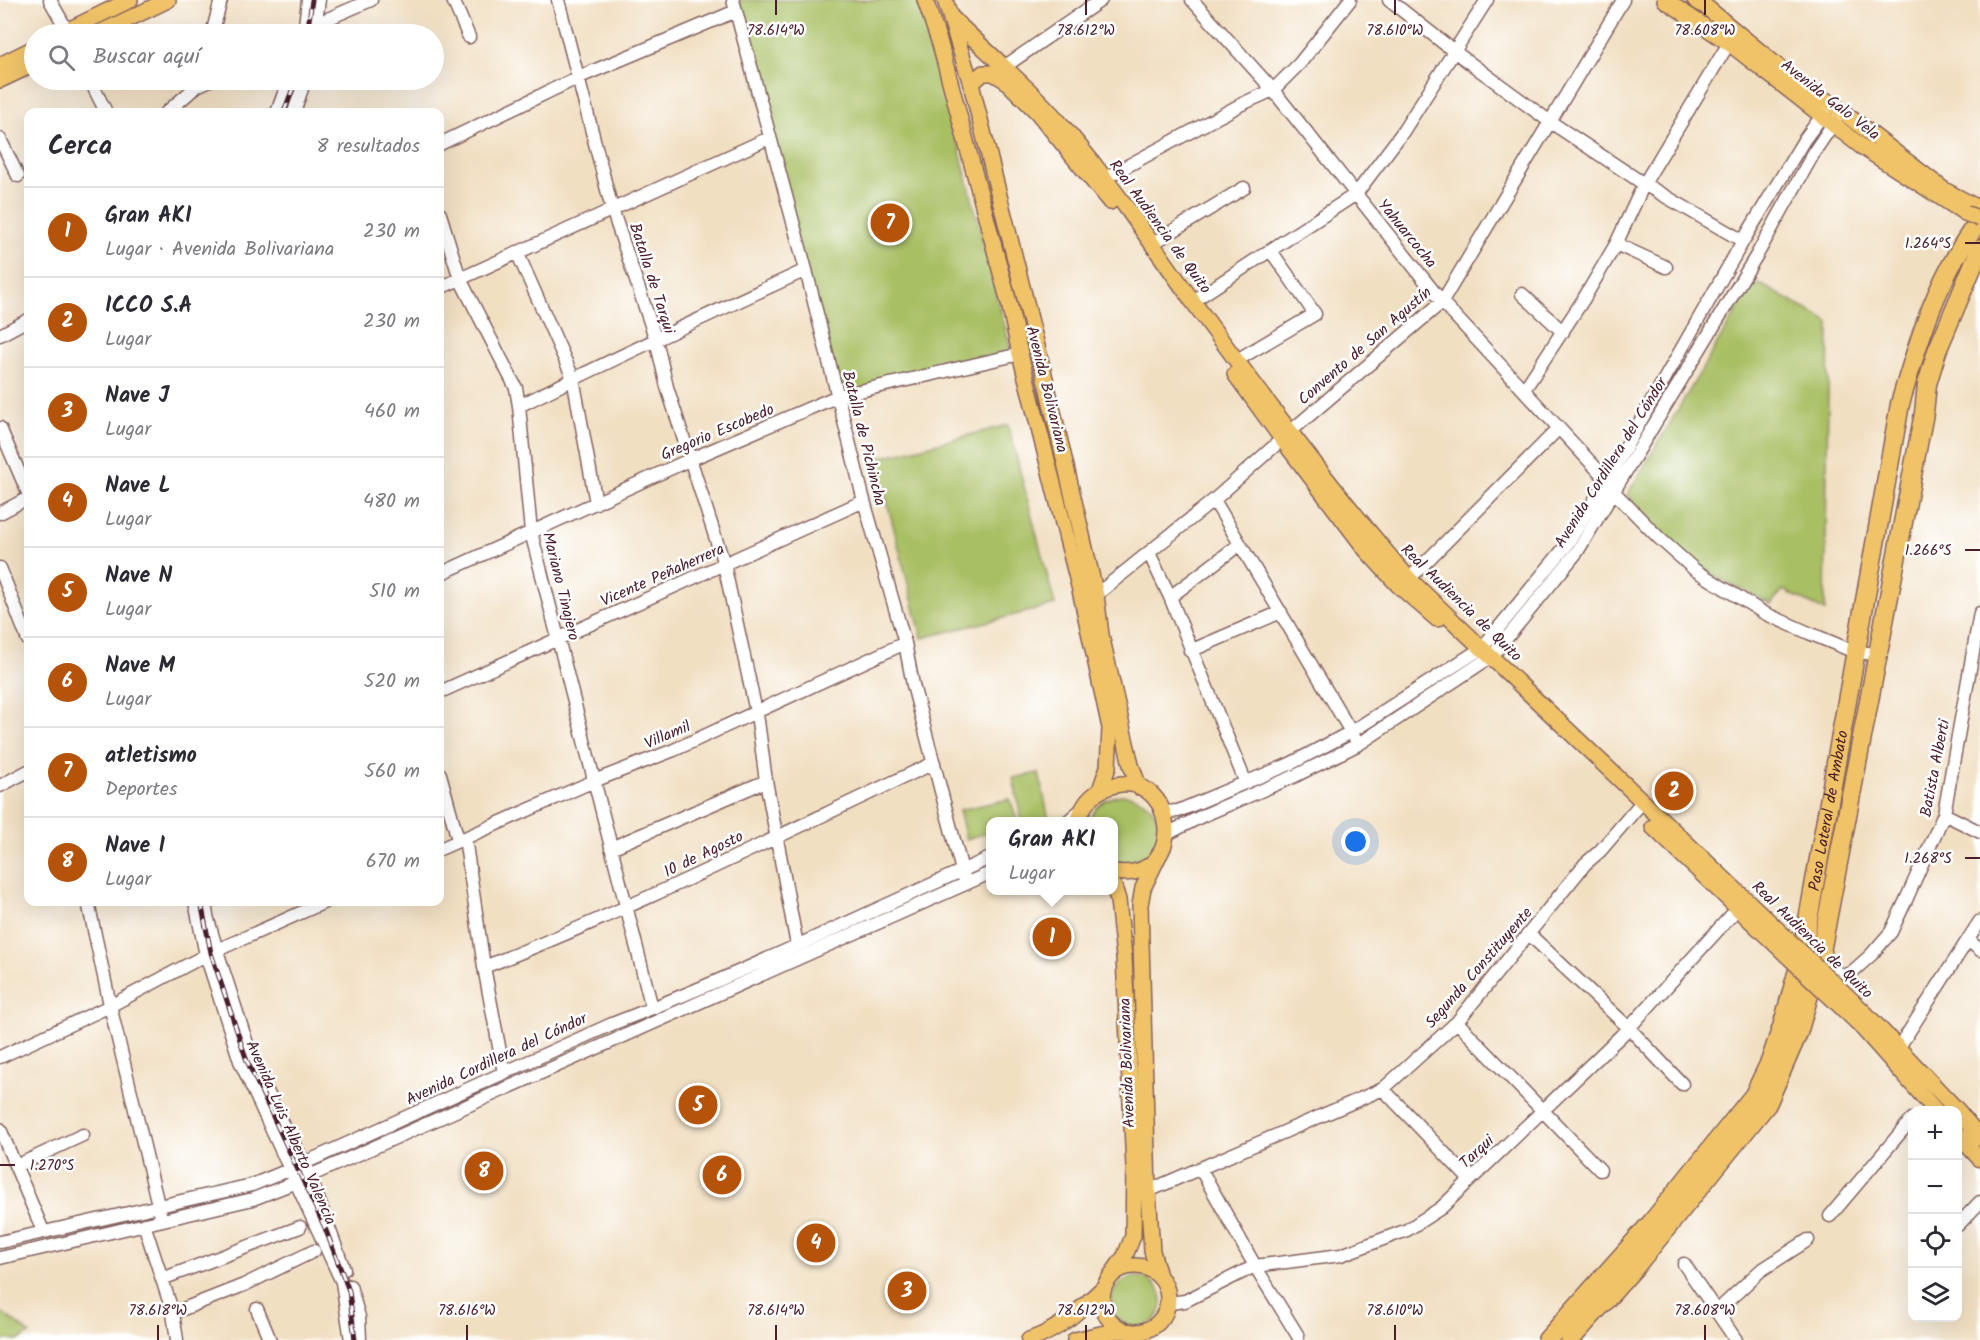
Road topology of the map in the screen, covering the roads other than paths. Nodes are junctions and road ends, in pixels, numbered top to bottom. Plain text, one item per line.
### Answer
1 (50, 0) edge
2 (130, 0) edge
3 (168, 0) edge
4 (221, 0) edge
5 (308, 0) edge
6 (319, 0) edge
7 (371, 0) edge
8 (453, 0) edge
9 (558, 0) edge
10 (925, 0) edge
11 (945, 0) edge
12 (1101, 0) edge
13 (1192, 0) edge
14 (1350, 0) edge
15 (1389, 0) edge
16 (1487, 0) edge
17 (1623, 0) edge
18 (1665, 0) edge
19 (1695, 0) edge
20 (734, 5) edge
21 (951, 17) junction
22 (62, 24) edge
23 (83, 24) edge
24 (118, 24) edge
25 (215, 24) edge
26 (307, 24) edge
27 (310, 24) edge
28 (321, 24) edge
29 (469, 37) dead end
30 (1732, 37) junction
31 (1455, 52) junction
32 (24, 53) edge
33 (0, 65) edge
34 (24, 69) edge
35 (1001, 71) junction
36 (578, 78) junction
37 (0, 80) edge
38 (971, 84) junction
39 (95, 90) edge
40 (191, 90) edge
41 (285, 90) edge
42 (302, 90) edge
43 (1273, 90) junction
44 (104, 108) edge
45 (171, 108) edge
46 (278, 108) edge
47 (295, 108) edge
48 (1832, 114) junction
49 (1549, 121) junction
50 (0, 138) edge
51 (769, 138) junction
52 (444, 142) edge
53 (18, 176) dead end
54 (1105, 178) junction
55 (1644, 184) junction
56 (1244, 188) dead end
57 (1356, 194) junction
58 (612, 209) junction
59 (1975, 213) edge
60 (444, 227) edge
61 (1743, 241) junction
62 (1153, 243) junction
63 (1616, 244) junction
64 (1980, 249) edge
65 (1271, 251) junction
66 (516, 252) junction
67 (1666, 267) dead end
68 (806, 270) junction
69 (460, 279) junction
70 (444, 286) edge
71 (1522, 294) dead end
72 (1193, 302) junction
73 (1442, 302) junction
74 (24, 322) edge
75 (1563, 332) junction
76 (0, 335) edge
77 (656, 340) junction
78 (1020, 354) junction
79 (1237, 360) junction
80 (573, 378) junction
81 (1524, 390) junction
82 (838, 396) junction
83 (519, 405) junction
84 (0, 428) edge
85 (1559, 428) junction
86 (1286, 435) junction
87 (689, 460) junction
88 (24, 484) edge
89 (1610, 486) junction
90 (24, 500) edge
91 (864, 501) junction
92 (1214, 501) junction
93 (596, 503) junction
94 (0, 513) edge
95 (531, 532) junction
96 (1240, 544) junction
97 (1149, 553) junction
98 (724, 564) junction
99 (0, 568) edge
100 (444, 572) edge
101 (1409, 579) junction
102 (1096, 595) junction
103 (1170, 597) junction
104 (1281, 612) junction
105 (1980, 613) edge
106 (24, 630) edge
107 (558, 639) junction
108 (905, 643) junction
109 (1190, 651) junction
110 (1855, 652) junction
111 (1483, 654) junction
112 (1879, 654) junction
113 (1419, 688) junction
114 (444, 690) edge
115 (1427, 699) junction
116 (756, 713) junction
117 (1351, 732) junction
118 (1359, 744) junction
119 (934, 763) junction
120 (24, 773) edge
121 (594, 782) junction
122 (766, 782) junction
123 (1245, 782) junction
124 (0, 786) edge
125 (444, 786) edge
126 (1139, 787) junction
127 (1100, 790) junction
128 (1639, 806) junction
129 (1164, 812) junction
130 (1944, 814) junction
131 (1080, 815) edge
132 (1980, 832) edge
133 (1167, 834) junction
134 (777, 836) junction
135 (462, 839) junction
136 (444, 847) edge
137 (611, 848) junction
138 (1160, 853) junction
139 (986, 860) edge
140 (963, 870) junction
141 (1118, 872) edge
142 (986, 875) edge
143 (966, 883) junction
144 (1116, 895) edge
145 (89, 906) edge
146 (196, 906) edge
147 (206, 906) edge
148 (316, 906) edge
149 (626, 908) junction
150 (1737, 909) junction
151 (1754, 916) junction
152 (1980, 921) edge
153 (1529, 934) junction
154 (1968, 940) junction
155 (797, 945) junction
156 (1980, 950) edge
157 (212, 953) junction
158 (1820, 957) junction
159 (484, 967) junction
160 (110, 1006) junction
161 (652, 1008) junction
162 (1457, 1022) junction
163 (1629, 1028) junction
164 (1894, 1052) junction
165 (0, 1057) edge
166 (504, 1073) junction
167 (1682, 1084) dead end
168 (1383, 1089) junction
169 (1927, 1106) edge
170 (1952, 1106) edge
171 (1543, 1112) junction
172 (1962, 1117) edge
173 (1908, 1124) edge
174 (0, 1128) edge
175 (83, 1135) dead end
176 (1980, 1138) edge
177 (1962, 1139) edge
178 (1980, 1159) edge
179 (304, 1163) junction
180 (16, 1166) junction
181 (1200, 1168) junction
182 (291, 1169) junction
183 (1600, 1170) dead end
184 (310, 1175) junction
185 (1470, 1180) junction
186 (296, 1182) junction
187 (1148, 1191) junction
188 (1980, 1202) edge
189 (159, 1205) junction
190 (1830, 1216) dead end
191 (162, 1220) junction
192 (1962, 1221) edge
193 (144, 1224) junction
194 (300, 1227) dead end
195 (43, 1231) junction
196 (1808, 1240) dead end
197 (0, 1242) edge
198 (314, 1251) dead end
199 (0, 1257) edge
200 (1684, 1264) dead end
201 (1255, 1266) junction
202 (1159, 1276) junction
203 (162, 1279) junction
204 (1107, 1282) junction
205 (1168, 1303) junction
206 (257, 1309) dead end
207 (1716, 1312) junction
208 (173, 1313) junction
209 (1162, 1319) junction
210 (1123, 1335) edge
211 (1298, 1336) dead end
212 (1575, 1338) edge
213 (177, 1340) edge
214 (270, 1340) edge
215 (351, 1340) edge
216 (360, 1340) edge
217 (1029, 1340) edge
218 (1076, 1340) edge
219 (1160, 1340) edge
220 (1547, 1340) edge
221 (1736, 1340) edge

1 - 22 street
2 - 23 main road
3 - 24 main road
4 - 25 street
5 - 26 street
6 - 27 street
7 - 28 street
8 - 29 street
9 - 36 street, Batalla de Tarqui
10 - 78 main road, Avenida Bolivariana
11 - 21 main road, Avenida Bolivariana
12 - 35 street
13 - 43 street, Yahuarcocha
14 - 43 street
15 - 31 street
16 - 31 street
17 - 49 street, Convento de San Agustín
18 - 30 main road, Avenida Galo Vela
19 - 30 main road, Avenida Galo Vela
20 - 36 street
20 - 51 street, Batalla de Pichincha
21 - 35 main road, Real Audiencia de Quito
21 - 38 main road, Avenida Bolivariana
30 - 48 main road, Avenida Galo Vela
30 - 55 street
31 - 49 street
31 - 57 street
32 - 33 main road
34 - 37 main road
35 - 38 main road
35 - 54 main road, Real Audiencia de Quito
35 - 86 main road, Real Audiencia de Quito
36 - 52 street
36 - 58 street, Batalla de Tarqui
38 - 102 main road, Avenida Bolivariana
39 - 44 street
40 - 45 street
41 - 46 street
42 - 47 street
43 - 54 street
43 - 57 street, Yahuarcocha
48 - 59 main road, Avenida Galo Vela
48 - 61 street, Avenida Cordillera del Cóndor
48 - 89 street, Avenida Cordillera del Cóndor
49 - 55 street
49 - 73 street, Convento de San Agustín
50 - 53 street
51 - 58 street
51 - 68 street, Batalla de Pichincha
54 - 62 main road, Real Audiencia de Quito
55 - 61 street
55 - 63 street
56 - 62 street
57 - 65 street
57 - 73 street, Yahuarcocha
58 - 66 street
58 - 77 street, Batalla de Tarqui
59 - 110 highway, Paso Lateral de Ambato
60 - 69 street, Mariano Tinajero
61 - 89 street, Avenida Cordillera del Cóndor
62 - 72 main road, Real Audiencia de Quito
63 - 67 street
63 - 75 street
64 - 112 highway, Paso Lateral de Ambato
65 - 72 street
65 - 79 street
66 - 69 street
66 - 80 street
68 - 77 street
68 - 82 street, Batalla de Pichincha
69 - 70 street
69 - 83 street, Mariano Tinajero
71 - 75 street
72 - 79 main road, Real Audiencia de Quito
73 - 81 street, Yahuarcocha
73 - 86 street, Convento de San Agustín
74 - 76 street
75 - 81 street
77 - 80 street
77 - 87 street, Batalla de Tarqui
78 - 82 street, Gregorio Escobedo
78 - 127 main road, Avenida Bolivariana
79 - 86 main road, Real Audiencia de Quito
80 - 83 street
80 - 93 street
81 - 85 street, Yahuarcocha
82 - 87 street, Gregorio Escobedo
82 - 91 street, Batalla de Pichincha
83 - 95 street, Mariano Tinajero
84 - 88 street
85 - 89 street, Yahuarcocha
85 - 101 street
86 - 92 street, Convento de San Agustín
86 - 101 main road, Real Audiencia de Quito
86 - 111 main road, Real Audiencia de Quito
87 - 93 street, Gregorio Escobedo
87 - 98 street, Batalla de Tarqui
89 - 110 street, Yahuarcocha
89 - 111 street, Avenida Cordillera del Cóndor
90 - 94 street
91 - 98 street, Vicente Peñaherrera
91 - 108 street, Batalla de Pichincha
92 - 96 street
92 - 97 street, Convento de San Agustín
93 - 95 street, Gregorio Escobedo
95 - 100 street, Gregorio Escobedo
95 - 107 street, Mariano Tinajero
96 - 103 street
96 - 104 street
97 - 102 street, Convento de San Agustín
97 - 103 street
98 - 107 street, Vicente Peñaherrera
98 - 116 street, Batalla de Tarqui
99 - 106 street
101 - 111 main road, Real Audiencia de Quito
102 - 126 main road, Avenida Bolivariana
103 - 109 street
104 - 109 street
104 - 117 street
105 - 130 street, Batista Alberti
107 - 114 street, Vicente Peñaherrera
107 - 121 street, Mariano Tinajero
108 - 116 street, Villamil
108 - 119 street, Batalla de Pichincha
109 - 123 street
110 - 112 street, Yahuarcocha
110 - 220 highway, Paso Lateral de Ambato
111 - 113 street, Avenida Cordillera del Cóndor
111 - 115 street, Avenida Cordillera del Cóndor
111 - 128 main road, Real Audiencia de Quito
112 - 158 highway, Paso Lateral de Ambato
113 - 115 street
113 - 117 street, Avenida Cordillera del Cóndor
115 - 118 street, Avenida Cordillera del Cóndor
116 - 121 street, Villamil
116 - 122 street
117 - 118 street
117 - 123 street, Avenida Cordillera del Cóndor
118 - 133 street, Avenida Cordillera del Cóndor
119 - 134 street, 10 de Agosto
119 - 140 street, Batalla de Pichincha
120 - 124 street
121 - 135 street, Villamil
121 - 137 street, Mariano Tinajero
122 - 134 street
122 - 137 street
123 - 129 street, Avenida Cordillera del Cóndor
125 - 135 street
126 - 127 main road
126 - 129 main road, Avenida Bolivariana
127 - 131 main road, Avenida Bolivariana
128 - 150 main road, Real Audiencia de Quito
128 - 151 main road, Real Audiencia de Quito
128 - 153 street, Segunda Constituyente
129 - 133 main road, Avenida Bolivariana
130 - 132 street
130 - 158 street, Batista Alberti
133 - 138 main road, Avenida Bolivariana
134 - 149 street, 10 de Agosto
134 - 155 street
135 - 136 street, Villamil
135 - 159 street
137 - 149 street, Mariano Tinajero
138 - 141 main road
138 - 187 main road, Avenida Bolivariana
139 - 140 street, Avenida Cordillera del Cóndor
140 - 143 street, Batalla de Pichincha
140 - 155 street, Avenida Cordillera del Cóndor
142 - 143 street, Avenida Cordillera del Cóndor
143 - 184 street, Avenida Cordillera del Cóndor
144 - 204 main road, Avenida Bolivariana
145 - 160 street
146 - 157 street, Avenida Luis Alberto Valencia
147 - 157 street, Avenida Luis Alberto Valencia
148 - 157 street
149 - 159 street, 10 de Agosto
149 - 161 street, Mariano Tinajero
150 - 151 main road, Real Audiencia de Quito
150 - 163 street, Tarqui
151 - 164 main road, Real Audiencia de Quito, bridge
152 - 154 street
153 - 162 street, Segunda Constituyente
153 - 163 street
154 - 156 street
154 - 164 street
155 - 161 street, Avenida Cordillera del Cóndor
157 - 160 street
157 - 179 street, Avenida Luis Alberto Valencia
157 - 182 street, Avenida Luis Alberto Valencia
158 - 212 highway, Paso Lateral de Ambato
159 - 166 street
160 - 165 street
160 - 189 street
161 - 166 street, Avenida Cordillera del Cóndor
162 - 168 street, Segunda Constituyente
162 - 171 street
163 - 167 street
163 - 171 street, Tarqui
164 - 169 main road, Real Audiencia de Quito
164 - 170 main road, Real Audiencia de Quito
166 - 179 street, Avenida Cordillera del Cóndor
168 - 181 street, Segunda Constituyente
168 - 185 street
171 - 183 street
171 - 185 street, Tarqui
172 - 176 main road, Real Audiencia de Quito
173 - 190 street
174 - 180 street
175 - 180 street
177 - 178 main road
179 - 182 street, Avenida Cordillera del Cóndor
179 - 184 street, Avenida Luis Alberto Valencia
180 - 195 street
181 - 187 street, Segunda Constituyente
181 - 201 street
182 - 186 street, Avenida Luis Alberto Valencia
182 - 189 street, Avenida Cordillera del Cóndor
184 - 186 street, Avenida Cordillera del Cóndor
184 - 216 street, Avenida Luis Alberto Valencia
185 - 201 street, Tarqui
186 - 191 street, Avenida Cordillera del Cóndor
186 - 215 street, Avenida Luis Alberto Valencia
187 - 202 main road, Avenida Bolivariana
188 - 192 street
189 - 191 street
189 - 195 street, Avenida Cordillera del Cóndor
191 - 193 street, Avenida Cordillera del Cóndor
193 - 199 street, Avenida Cordillera del Cóndor
193 - 203 street
194 - 203 street
195 - 197 street, Avenida Cordillera del Cóndor
196 - 207 street
198 - 208 street
200 - 207 street
201 - 205 street, Tarqui
201 - 211 street
202 - 204 main road
202 - 205 main road, Avenida Bolivariana
203 - 208 street
204 - 210 main road
204 - 217 main road
205 - 209 main road
206 - 214 street
207 - 221 street
208 - 213 street
209 - 210 main road
209 - 219 main road
210 - 218 main road

